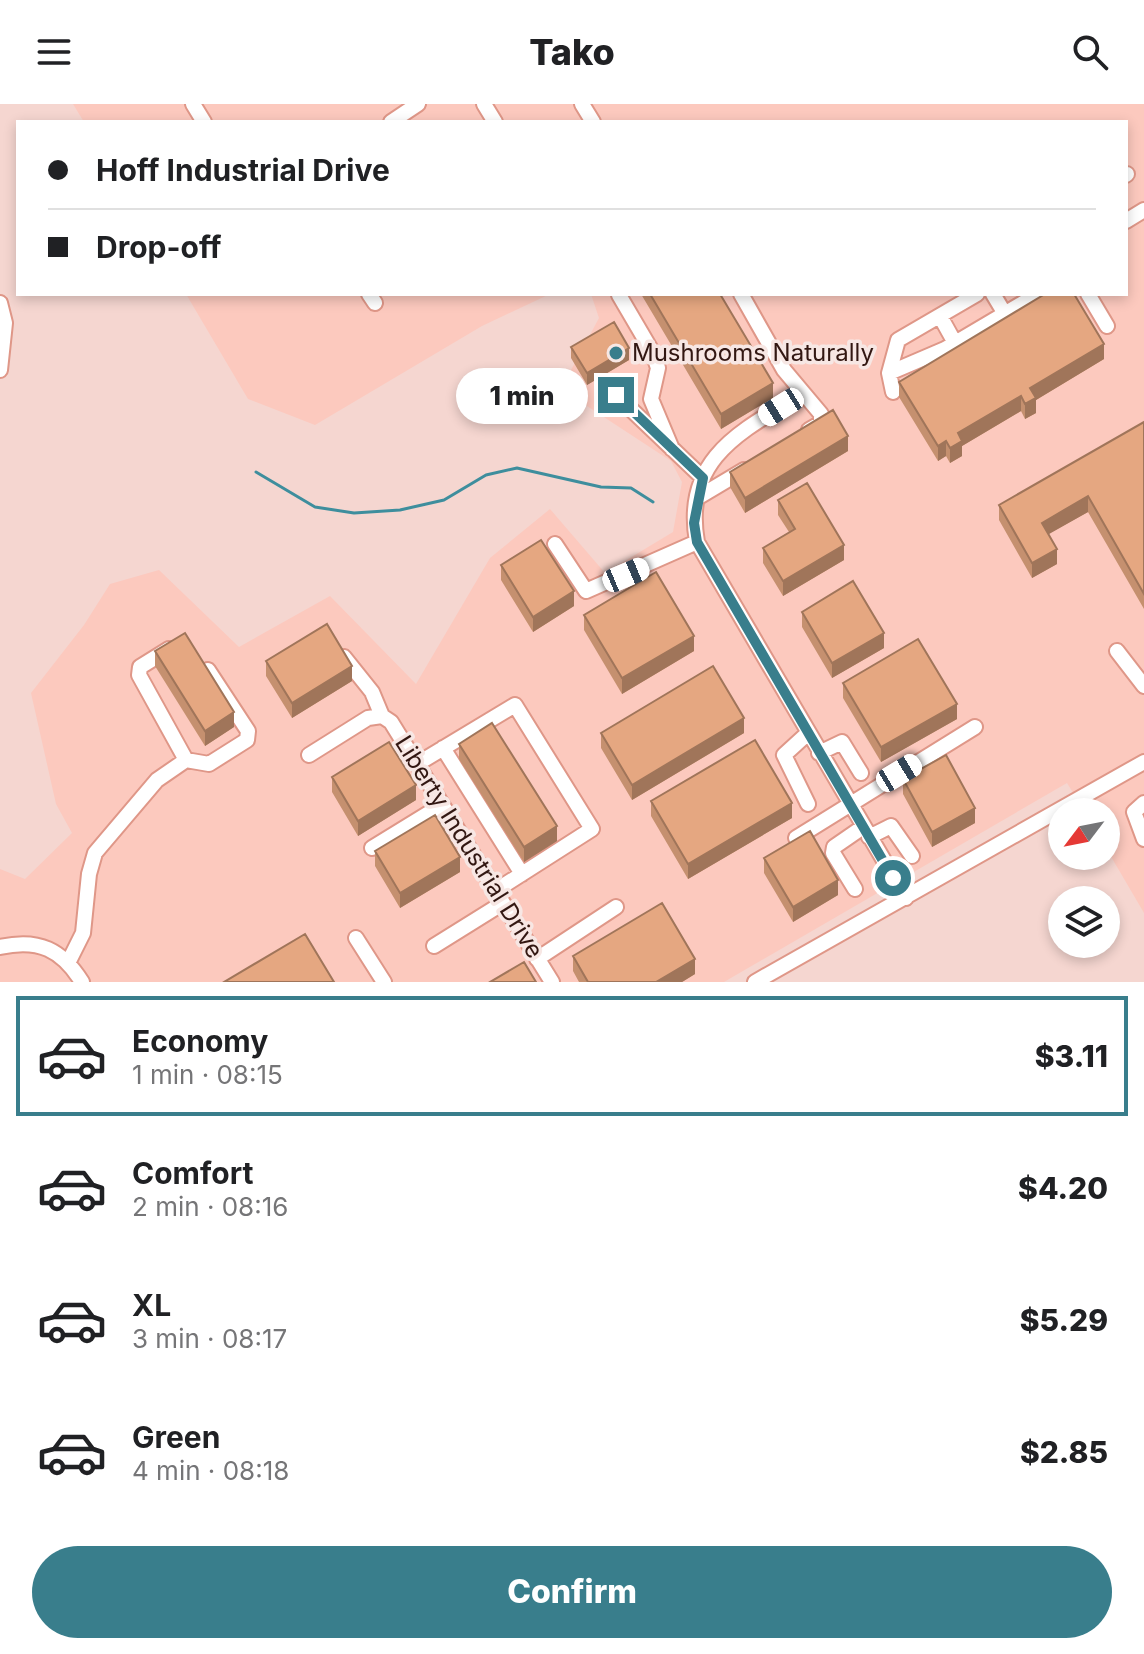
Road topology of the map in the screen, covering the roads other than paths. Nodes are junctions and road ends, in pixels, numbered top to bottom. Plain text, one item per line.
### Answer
1 (418, 104) edge
2 (394, 120) edge
3 (620, 296) edge
4 (742, 296) edge
5 (994, 296) edge
6 (1035, 296) edge
7 (1089, 296) edge
8 (957, 299) edge
9 (0, 303) edge
10 (1005, 314) junction
11 (940, 316) junction
12 (1107, 326) dead end
13 (955, 343) junction
14 (0, 370) edge
15 (889, 373) junction
16 (893, 392) dead end
17 (802, 394) junction
18 (616, 395) dead end
19 (795, 439) edge
20 (672, 449) junction
21 (756, 463) edge
22 (703, 478) junction
23 (697, 498) junction
24 (697, 542) junction
25 (555, 544) dead end
26 (182, 640) edge
27 (333, 640) edge
28 (1117, 651) dead end
29 (198, 655) edge
30 (1144, 686) edge
31 (382, 716) junction
32 (975, 727) dead end
33 (807, 734) junction
34 (443, 748) junction
35 (819, 753) junction
36 (309, 755) dead end
37 (186, 760) junction
38 (1144, 762) edge
39 (417, 764) junction
40 (861, 773) dead end
41 (849, 803) junction
42 (1144, 803) edge
43 (808, 804) dead end
44 (442, 805) junction
45 (866, 832) junction
46 (796, 838) edge
47 (1144, 839) edge
48 (372, 848) dead end
49 (912, 856) dead end
50 (522, 874) junction
51 (855, 889) dead end
52 (499, 897) junction
53 (906, 898) junction
54 (616, 907) dead end
55 (356, 938) dead end
56 (434, 946) dead end
57 (0, 947) edge
58 (65, 957) junction
59 (537, 959) junction
60 (82, 982) edge
61 (384, 982) edge
62 (552, 982) edge
63 (755, 982) edge

1 - 2 street
3 - 20 street
4 - 17 street
5 - 10 street
6 - 10 street
7 - 12 street
8 - 11 street
9 - 14 street
10 - 13 street
11 - 13 street
11 - 15 street
13 - 15 street
15 - 16 street
17 - 19 street
17 - 22 street
18 - 20 street
20 - 22 street
21 - 23 street
22 - 23 street
23 - 24 street
24 - 25 street
24 - 33 street
26 - 37 street
27 - 31 street, Liberty Industrial Drive
28 - 30 street
29 - 37 street
31 - 36 street
31 - 39 street, Liberty Industrial Drive
32 - 41 street
33 - 35 street
33 - 43 street
34 - 39 street
34 - 50 street
34 - 50 street
35 - 40 street
35 - 41 street
37 - 58 street
38 - 53 street
39 - 44 street, Liberty Industrial Drive
41 - 45 street
41 - 46 street
42 - 47 street
44 - 48 street
44 - 52 street, Liberty Industrial Drive
45 - 49 street
45 - 51 street
45 - 53 street
50 - 52 street
52 - 56 street
52 - 59 street, Liberty Industrial Drive
53 - 63 street
54 - 59 street
55 - 61 street
57 - 58 street
58 - 60 street
59 - 62 street, Liberty Industrial Drive

